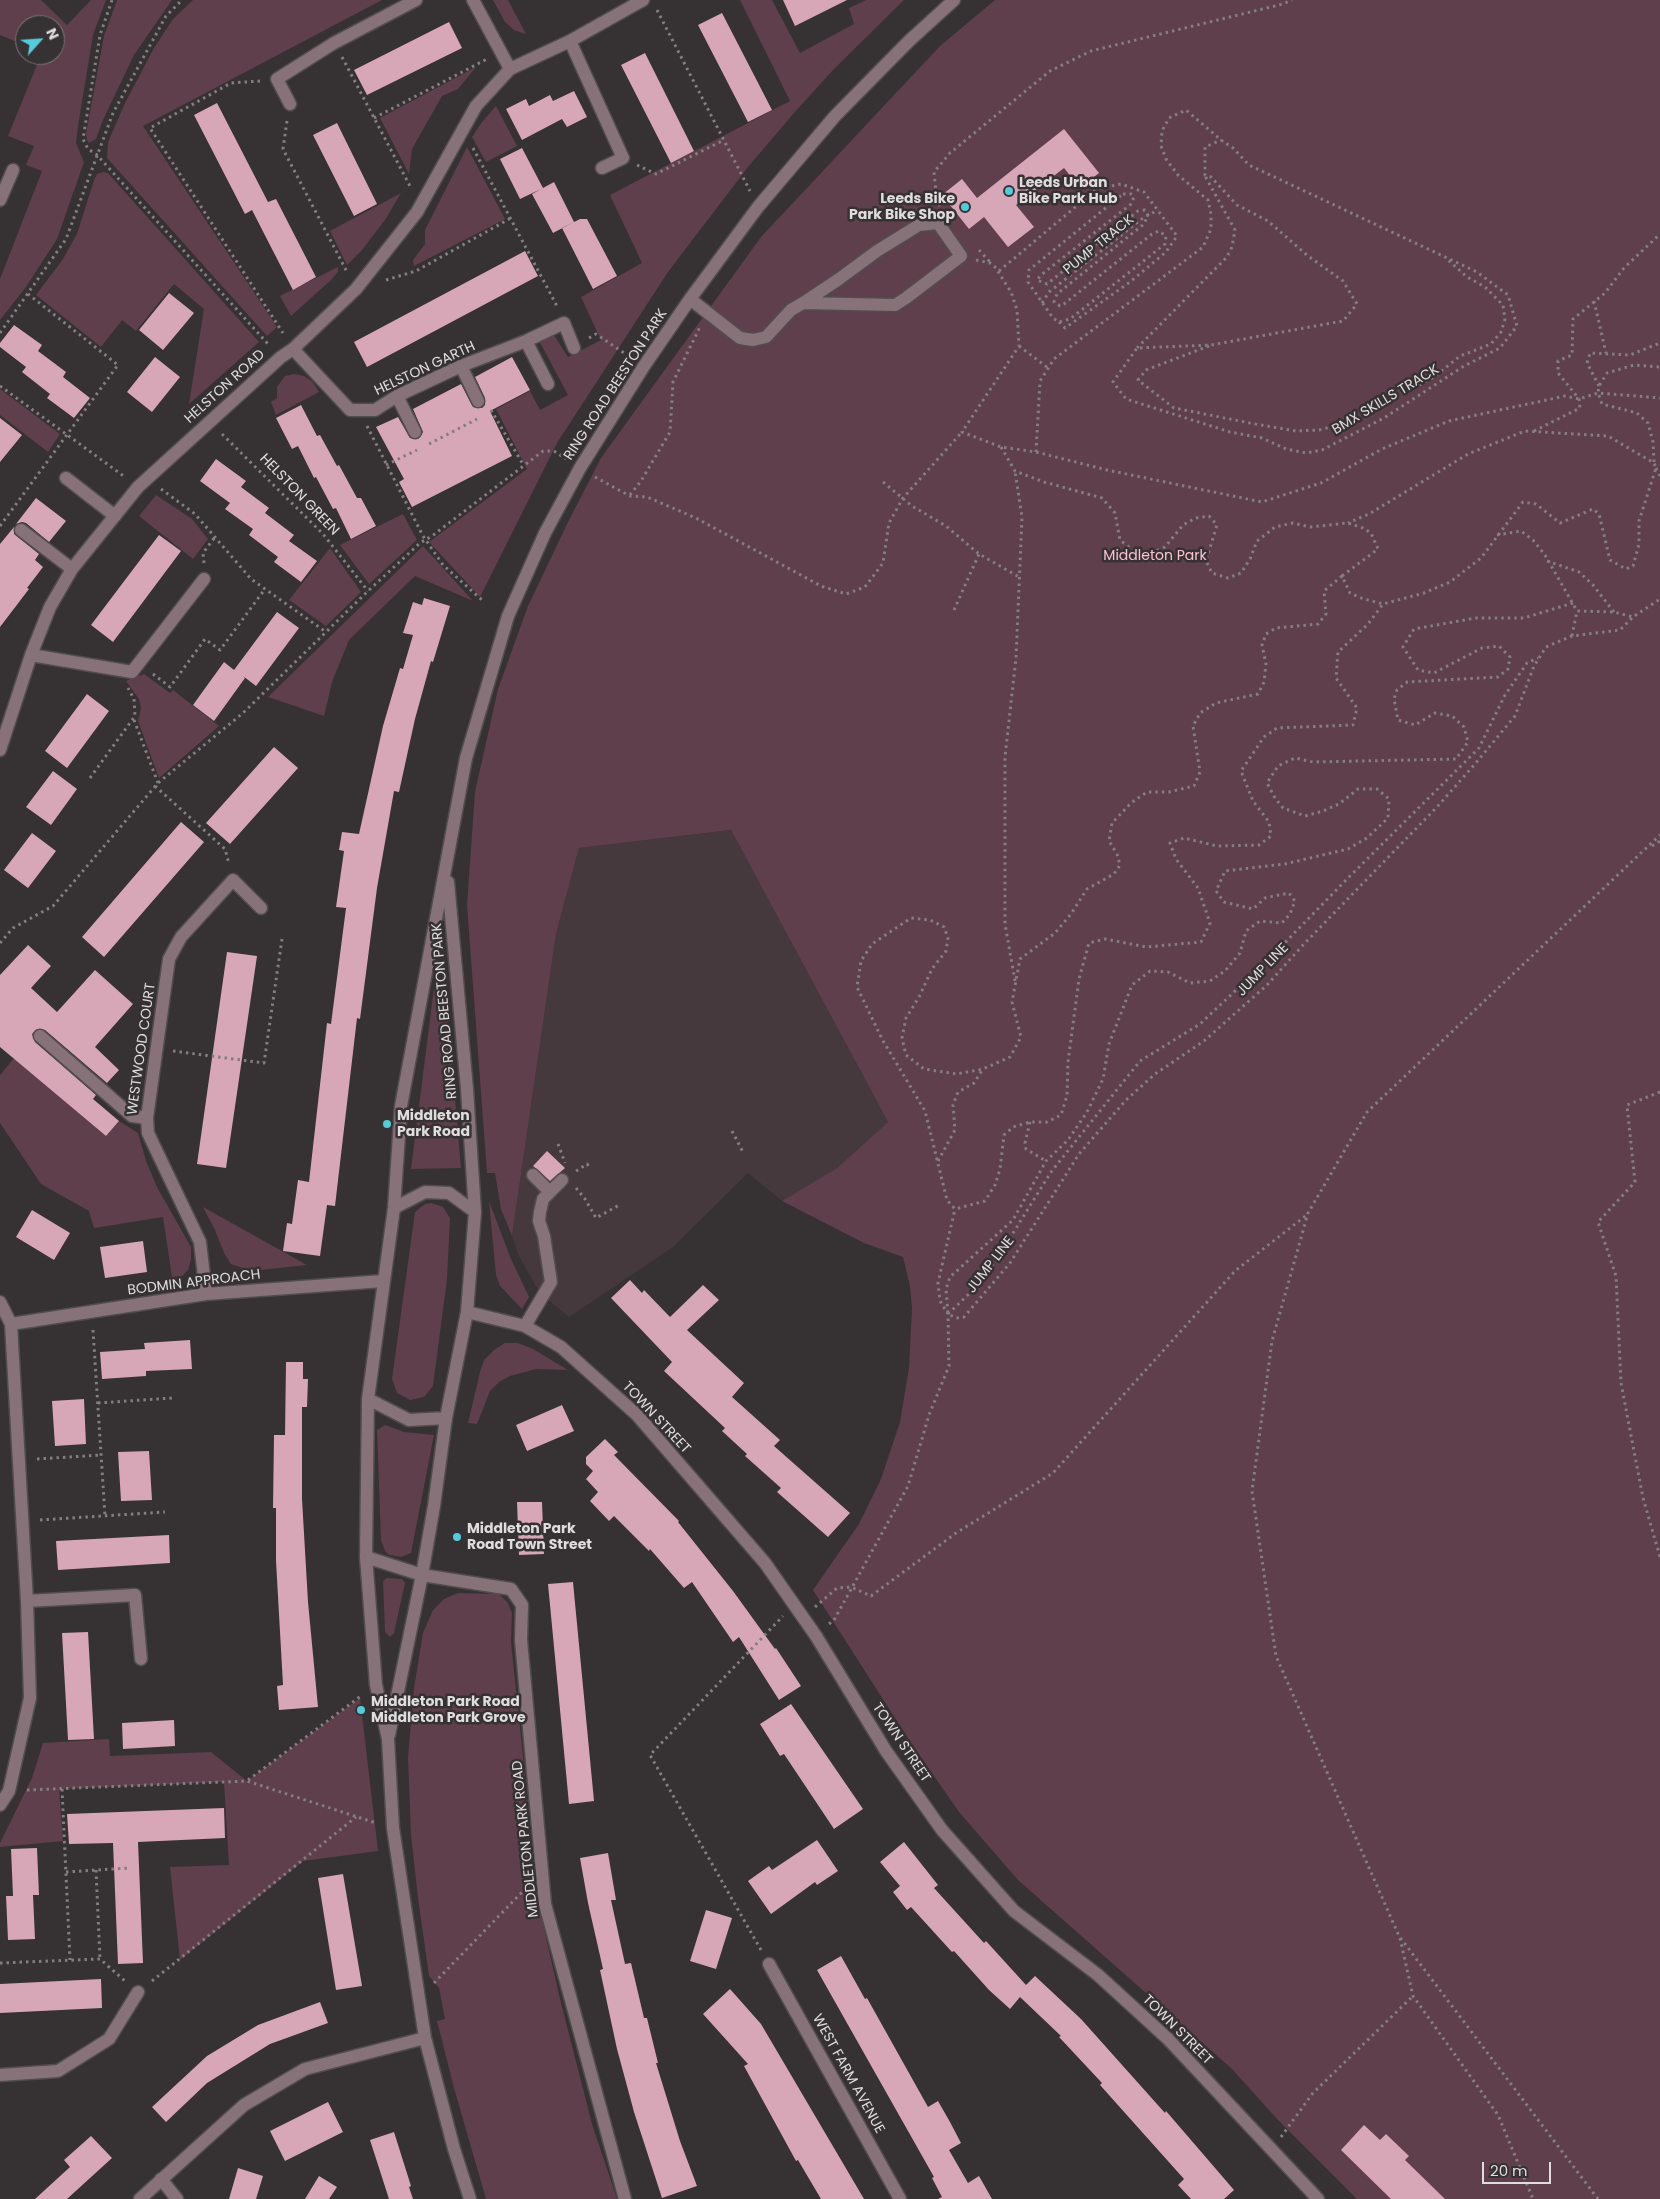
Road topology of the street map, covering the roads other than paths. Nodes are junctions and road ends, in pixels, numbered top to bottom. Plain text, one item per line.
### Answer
1 (416, 0) edge
2 (473, 0) edge
3 (643, 0) edge
4 (954, 0) edge
5 (570, 41) junction
6 (510, 69) junction
7 (290, 104) road end
8 (602, 168) dead end
9 (13, 170) dead end
10 (0, 200) edge
11 (690, 299) junction
12 (803, 302) junction
13 (526, 341) junction
14 (574, 348) road end
15 (293, 349) junction
16 (461, 366) junction
17 (548, 384) dead end
18 (397, 396) junction
19 (478, 401) road end
20 (415, 432) dead end
21 (66, 478) dead end
22 (115, 516) junction
23 (21, 530) dead end
24 (72, 570) junction
25 (204, 579) road end
26 (31, 655) junction
27 (0, 748) edge
28 (447, 867) junction
29 (261, 908) dead end
30 (40, 1036) dead end
31 (147, 1118) junction
32 (533, 1175) dead end
33 (562, 1180) dead end
34 (550, 1192) junction
35 (394, 1208) junction
36 (475, 1212) junction
37 (383, 1281) junction
38 (206, 1294) junction
39 (0, 1302) edge
40 (467, 1312) junction
41 (10, 1324) junction
42 (525, 1326) junction
43 (368, 1400) junction
44 (446, 1418) junction
45 (366, 1557) junction
46 (422, 1575) junction
47 (27, 1601) junction
48 (141, 1659) dead end
49 (388, 1739) junction
50 (0, 1805) edge
51 (769, 1964) road end
52 (138, 1992) road end
53 (425, 2038) junction
54 (0, 2075) edge
55 (161, 2180) junction
56 (140, 2199) edge
57 (177, 2199) edge
58 (470, 2199) edge
59 (625, 2199) edge
60 (900, 2199) edge
61 (1318, 2199) edge

1 - 7 street
2 - 6 street
3 - 5 street, HELSTON ROAD
4 - 11 street, RING ROAD BEESTON PARK
5 - 6 street, HELSTON ROAD
5 - 8 street
6 - 15 street, HELSTON ROAD
9 - 10 street
11 - 12 street
11 - 28 street, RING ROAD BEESTON PARK
12 - 12 street
13 - 14 street, HELSTON GARTH
13 - 16 street, HELSTON GARTH
13 - 17 street
15 - 18 street, HELSTON GARTH
15 - 22 street, HELSTON ROAD
16 - 18 street, HELSTON GARTH
16 - 19 street
18 - 20 street
21 - 22 street
22 - 24 street, HELSTON ROAD
23 - 24 street
24 - 26 street, HELSTON ROAD
25 - 26 street
26 - 27 street, HELSTON ROAD
28 - 35 street, RING ROAD BEESTON PARK
28 - 36 street, RING ROAD BEESTON PARK
29 - 31 street, WESTWOOD COURT
30 - 31 street
31 - 38 street, WESTWOOD COURT
32 - 34 street
33 - 34 street
34 - 42 street
35 - 36 street
35 - 37 street, RING ROAD BEESTON PARK
36 - 40 street, RING ROAD BEESTON PARK
37 - 38 street, BODMIN APPROACH
37 - 43 street
38 - 41 street, BODMIN APPROACH
39 - 41 street
40 - 42 street, TOWN STREET
40 - 44 street
41 - 47 street
42 - 61 street, TOWN STREET
43 - 44 street
43 - 45 street
44 - 46 street
45 - 46 street, MIDDLETON PARK ROAD
45 - 49 street
46 - 49 street
46 - 59 street, MIDDLETON PARK ROAD
47 - 48 street
47 - 50 street
49 - 53 street
51 - 60 street, WEST FARM AVENUE
52 - 54 street
53 - 55 street
53 - 58 street
55 - 56 street
55 - 57 street

